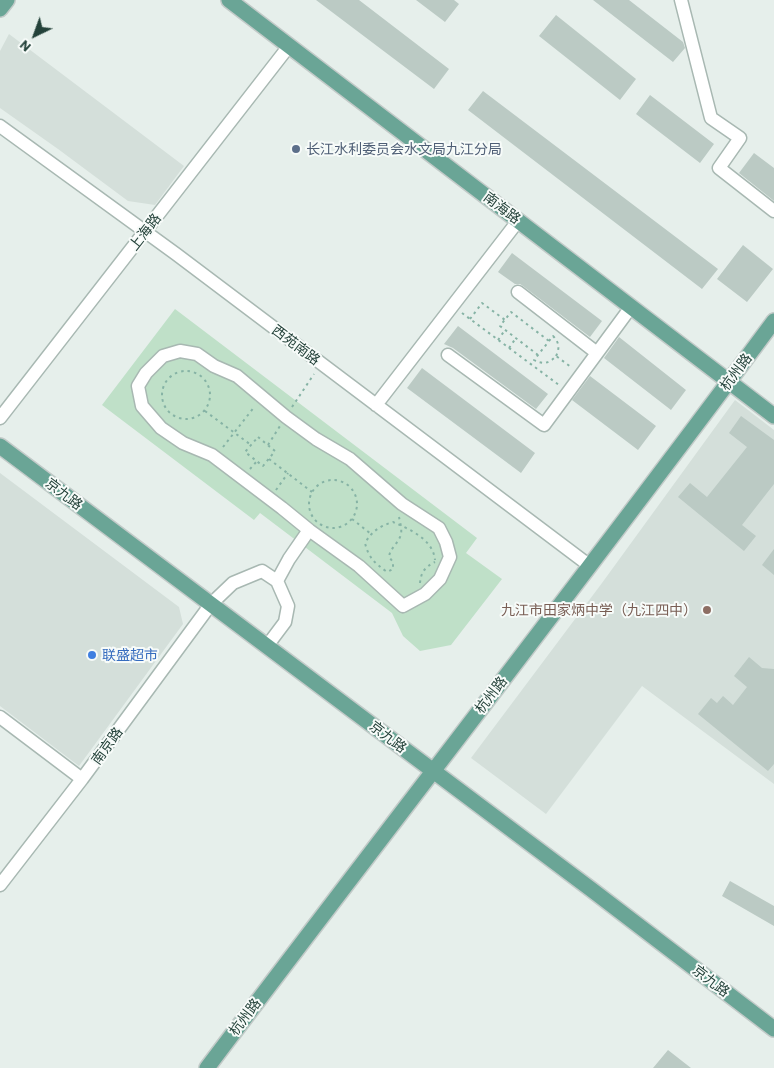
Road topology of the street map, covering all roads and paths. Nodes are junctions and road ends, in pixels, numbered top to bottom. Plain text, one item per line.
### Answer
1 (7, 0) edge
2 (229, 0) edge
3 (681, 0) edge
4 (0, 9) edge
5 (289, 46) junction
6 (0, 126) edge
7 (774, 211) edge
8 (518, 221) junction
9 (145, 232) junction
10 (518, 292) dead end
11 (452, 306) junction
12 (631, 307) junction
13 (470, 319) junction
14 (505, 320) junction
15 (774, 321) edge
16 (505, 330) junction
17 (516, 338) junction
18 (498, 340) junction
19 (549, 341) junction
20 (509, 348) junction
21 (597, 353) junction
22 (448, 355) dead end
23 (538, 355) junction
24 (556, 356) junction
25 (321, 363) junction
26 (581, 375) junction
27 (729, 382) junction
28 (568, 392) junction
29 (262, 397) junction
30 (376, 405) junction
31 (205, 411) junction
32 (774, 416) edge
33 (286, 417) junction
34 (0, 418) edge
35 (234, 432) junction
36 (251, 445) junction
37 (268, 445) junction
38 (0, 446) edge
39 (215, 457) junction
40 (269, 459) junction
41 (288, 473) junction
42 (312, 492) junction
43 (270, 498) junction
44 (402, 504) junction
45 (352, 520) junction
46 (400, 525) junction
47 (309, 530) junction
48 (371, 534) junction
49 (436, 562) dead end
50 (590, 566) junction
51 (277, 581) junction
52 (211, 604) junction
53 (267, 646) junction
54 (0, 717) edge
55 (433, 771) junction
56 (82, 779) junction
57 (5, 868) edge
58 (0, 885) edge
59 (774, 1029) edge
60 (211, 1066) edge

1 - 4 main road
2 - 5 main road, 南海路
3 - 7 street
5 - 8 main road, 南海路
5 - 9 street, 上海路
6 - 9 street, 西苑南路
8 - 11 street
8 - 12 main road, 南海路
9 - 25 street, 西苑南路
9 - 34 street, 上海路
10 - 21 street
11 - 13 path
11 - 30 street
12 - 21 street
12 - 27 main road, 南海路
13 - 14 path
13 - 18 path
14 - 16 path
14 - 19 path
15 - 27 main road, 杭州路
16 - 17 path
16 - 18 path
17 - 20 path
17 - 23 path
18 - 20 path
19 - 23 path
19 - 24 path
20 - 28 path
21 - 26 street
22 - 28 street
23 - 24 path
24 - 26 path
25 - 30 street, 西苑南路
25 - 33 path
26 - 28 street
27 - 32 main road, 南海路
27 - 50 main road, 杭州路
29 - 33 street
29 - 35 path
29 - 39 street
30 - 50 street, 西苑南路
31 - 31 path
31 - 35 path
33 - 37 path
33 - 44 street
35 - 36 path
35 - 39 path
36 - 37 path
36 - 40 path
37 - 40 path
38 - 52 main road, 京九路
39 - 43 street
40 - 41 path
41 - 42 path
41 - 43 path
42 - 45 path
42 - 45 path
43 - 47 street
44 - 46 path
44 - 47 street
45 - 48 path
46 - 48 path
46 - 48 path
46 - 49 path
47 - 51 street
50 - 55 main road, 杭州路
51 - 52 street, 南京路
51 - 53 street
52 - 53 main road, 京九路
52 - 56 street, 南京路
53 - 55 main road, 京九路
54 - 56 street
55 - 59 main road, 京九路
55 - 60 main road, 杭州路
56 - 57 street, 南京路
57 - 58 street, 南京路

